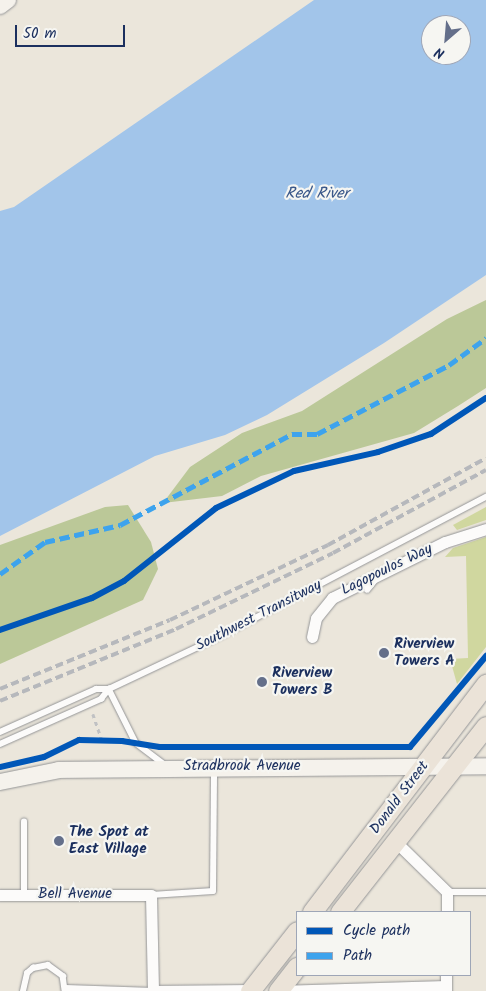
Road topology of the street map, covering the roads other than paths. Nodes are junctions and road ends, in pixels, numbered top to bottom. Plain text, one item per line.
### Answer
1 (8, 0) edge
2 (0, 6) edge
3 (486, 496) edge
4 (486, 529) edge
5 (380, 574) junction
6 (367, 590) dead end
7 (312, 637) dead end
8 (486, 684) edge
9 (109, 689) junction
10 (486, 726) edge
11 (0, 732) edge
12 (0, 744) edge
13 (425, 766) junction
14 (486, 766) edge
15 (455, 767) junction
16 (169, 768) junction
17 (214, 768) junction
18 (0, 782) edge
19 (24, 822) dead end
20 (396, 842) junction
21 (447, 892) junction
22 (486, 892) edge
23 (0, 895) edge
24 (24, 895) junction
25 (151, 895) junction
26 (313, 911) edge
27 (341, 911) edge
28 (447, 911) edge
29 (296, 932) edge
30 (296, 968) edge
31 (446, 984) edge
32 (66, 990) edge
33 (251, 990) edge
34 (23, 991) edge
35 (153, 991) edge
36 (278, 991) edge

1 - 2 main road
3 - 9 lane, Southwest Transitway
4 - 5 street, Lagopoulos Way
5 - 6 lane
5 - 7 street, Lagopoulos Way
8 - 13 main road, Donald Street
9 - 11 lane, Southwest Transitway
9 - 12 lane, Southwest Transitway
9 - 16 lane
10 - 15 main road, Donald Street
13 - 15 main road, Stradbrook Avenue
13 - 17 main road, Stradbrook Avenue
13 - 26 main road, Donald Street
14 - 15 main road, Stradbrook Avenue
15 - 20 main road, Donald Street
16 - 17 main road, Stradbrook Avenue
16 - 18 main road, Stradbrook Avenue
17 - 25 lane
19 - 24 lane
20 - 21 street
20 - 27 main road, Donald Street
21 - 22 lane
21 - 28 street
23 - 24 street, Bell Avenue
24 - 25 street, Bell Avenue
25 - 35 street
29 - 33 main road
30 - 36 main road
31 - 36 street
32 - 34 lane
32 - 35 lane
33 - 35 street

